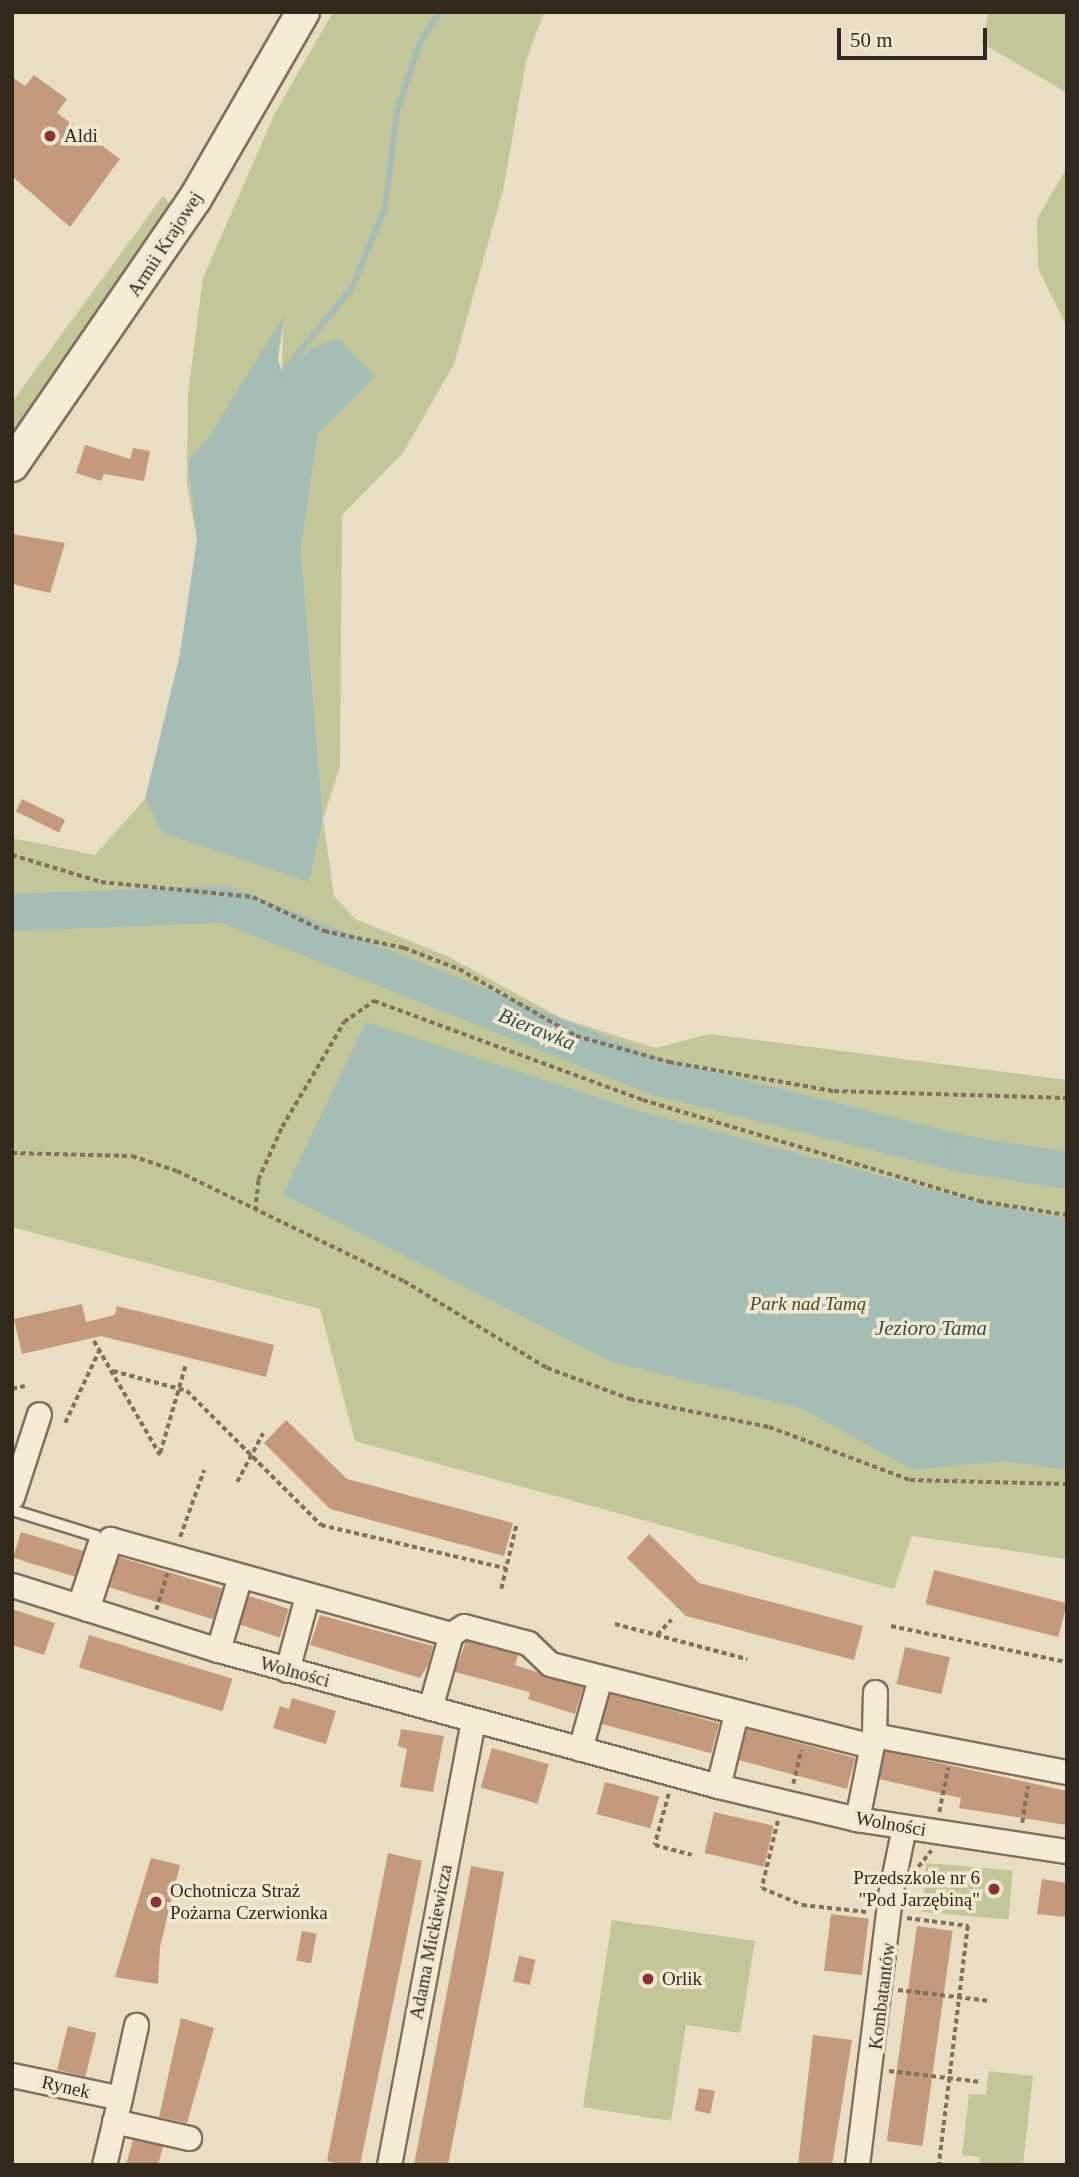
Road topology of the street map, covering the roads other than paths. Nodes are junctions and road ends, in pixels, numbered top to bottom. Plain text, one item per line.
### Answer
1 (303, 12) edge
2 (12, 465) edge
3 (39, 1414) dead end
4 (12, 1497) edge
5 (12, 1510) edge
6 (239, 1579) junction
7 (12, 1585) edge
8 (307, 1596) junction
9 (80, 1607) junction
10 (451, 1634) junction
11 (218, 1650) junction
12 (287, 1670) junction
13 (600, 1678) junction
14 (875, 1692) dead end
15 (430, 1708) junction
16 (736, 1713) junction
17 (473, 1720) junction
18 (873, 1741) junction
19 (580, 1749) junction
20 (1067, 1772) edge
21 (718, 1786) junction
22 (857, 1819) junction
23 (904, 1827) junction
24 (1067, 1851) edge
25 (136, 2025) dead end
26 (12, 2075) edge
27 (120, 2098) junction
28 (114, 2121) junction
29 (189, 2138) dead end
30 (100, 2161) edge
31 (389, 2165) edge
32 (858, 2165) edge

1 - 2 street, Armii Krajowej
3 - 4 street
5 - 9 lane
6 - 8 street
6 - 9 street
6 - 11 street
7 - 9 street, Wolności
8 - 10 street
8 - 12 street
9 - 11 street, Wolności
10 - 13 street
10 - 15 street
11 - 12 street, Wolności
12 - 15 street, Wolności
13 - 16 street
13 - 19 street
14 - 18 street
15 - 17 street, Wolności
16 - 18 street
16 - 21 street
17 - 19 street, Wolności
17 - 31 street, Adama Mickiewicza
18 - 20 street
18 - 22 street
19 - 21 street, Wolności
21 - 22 street, Wolności
22 - 23 street, Wolności
23 - 24 street, Wolności
23 - 32 street, Kombatantów
25 - 27 street
26 - 27 street, Rynek
27 - 28 street
28 - 29 street
28 - 30 street

